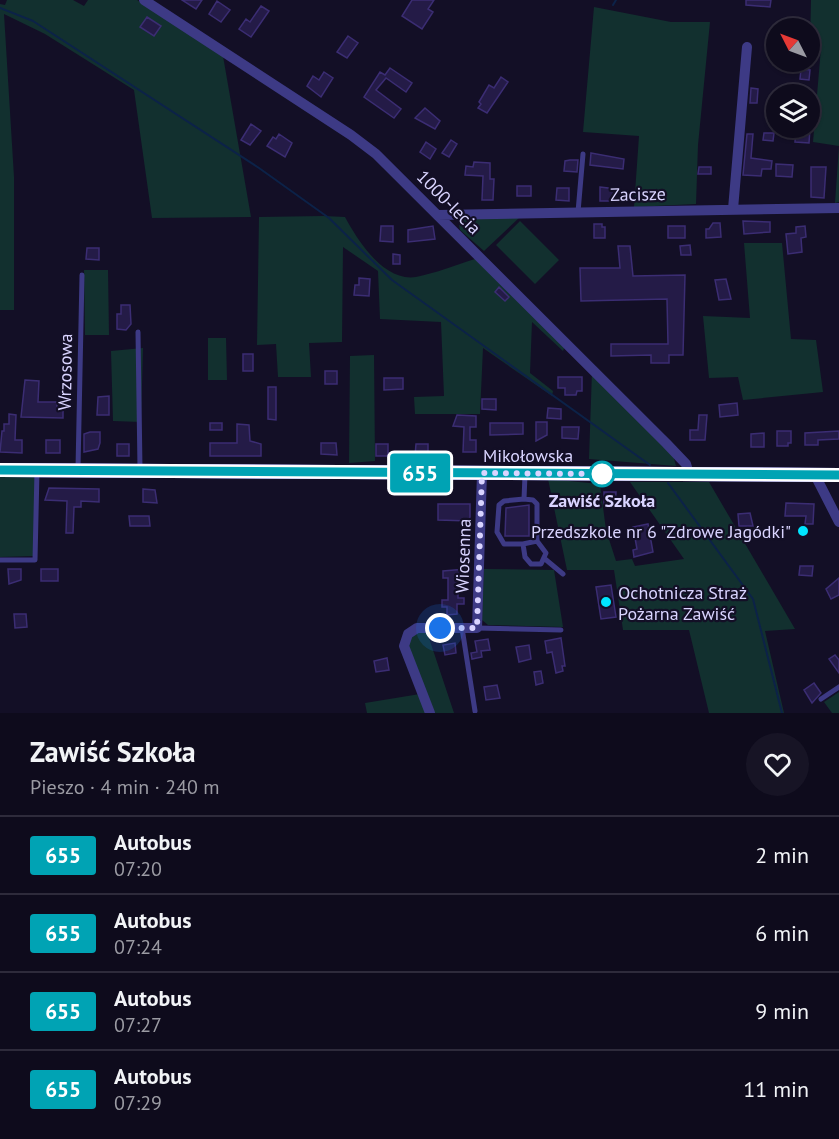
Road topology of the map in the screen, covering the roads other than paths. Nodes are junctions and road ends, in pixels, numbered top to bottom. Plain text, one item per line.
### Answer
1 (144, 0) edge
2 (747, 47) dead end
3 (584, 154) dead end
4 (839, 208) edge
5 (733, 209) junction
6 (578, 212) junction
7 (438, 215) junction
8 (82, 275) dead end
9 (138, 332) dead end
10 (0, 470) edge
11 (37, 470) junction
12 (78, 470) junction
13 (140, 471) junction
14 (482, 473) junction
15 (525, 474) junction
16 (689, 474) junction
17 (815, 475) junction
18 (839, 475) edge
19 (524, 499) junction
20 (839, 522) edge
21 (537, 541) junction
22 (523, 544) junction
23 (545, 559) junction
24 (0, 560) edge
25 (563, 574) dead end
26 (462, 628) junction
27 (477, 628) junction
28 (561, 630) dead end
29 (839, 687) edge
30 (822, 699) dead end
31 (475, 711) dead end
32 (430, 713) edge

1 - 7 street, 1000-lecia
2 - 5 street
3 - 6 lane
4 - 5 street, Zacisze
5 - 6 street, Zacisze
6 - 7 street, Zacisze
7 - 16 street, 1000-lecia
8 - 12 lane, Wrzosowa
9 - 13 lane
10 - 11 main road, Mikołowska
11 - 12 main road, Mikołowska
11 - 24 lane
12 - 13 main road, Mikołowska
13 - 14 main road, Mikołowska
14 - 15 main road, Mikołowska
14 - 27 street, Wiosenna
15 - 16 main road, Mikołowska
15 - 19 lane
16 - 17 main road, Mikołowska
17 - 18 main road, Mikołowska
17 - 20 street
19 - 21 lane
19 - 22 lane
21 - 22 lane
21 - 23 lane
22 - 23 lane
23 - 25 lane
26 - 27 street
26 - 31 lane
26 - 32 street
27 - 28 lane
29 - 30 lane

